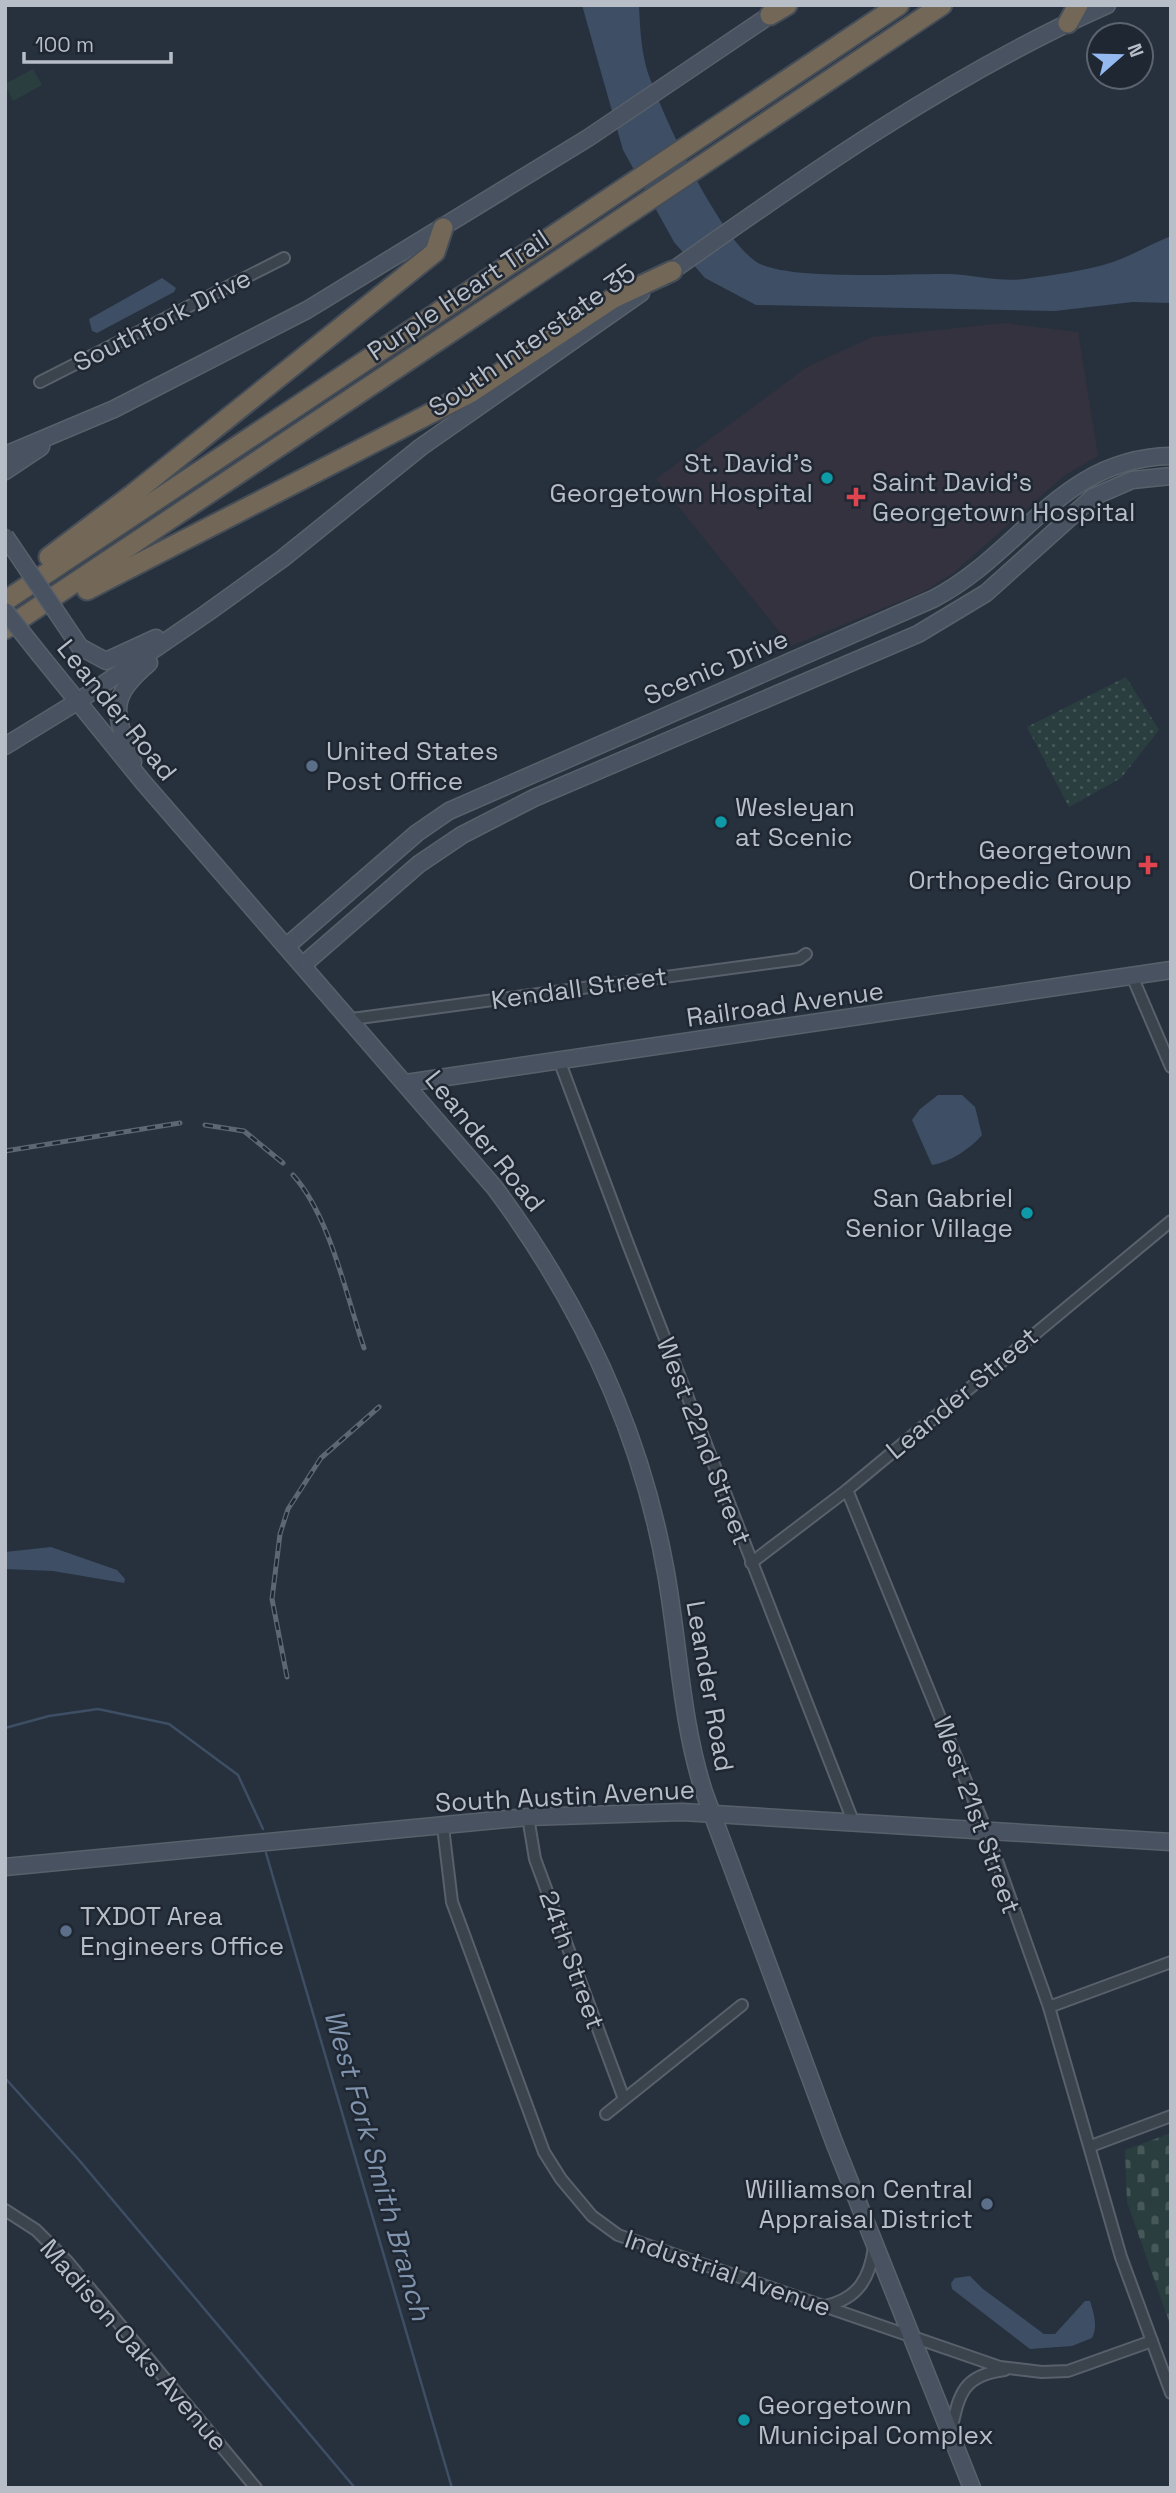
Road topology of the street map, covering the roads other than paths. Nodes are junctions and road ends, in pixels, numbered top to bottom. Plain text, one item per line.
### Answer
1 (898, 5) edge
2 (942, 5) edge
3 (1078, 5) edge
4 (1107, 5) edge
5 (780, 9) edge
6 (1068, 23) junction
7 (443, 228) junction
8 (284, 258) dead end
9 (672, 271) junction
10 (40, 382) dead end
11 (82, 421) junction
12 (5, 455) edge
13 (1171, 456) edge
14 (5, 471) edge
15 (1171, 475) edge
16 (5, 536) edge
17 (974, 574) junction
18 (5, 589) edge
19 (65, 590) junction
20 (986, 593) junction
21 (5, 601) edge
22 (5, 611) edge
23 (908, 611) junction
24 (206, 613) junction
25 (5, 629) edge
26 (918, 634) junction
27 (809, 654) junction
28 (818, 676) junction
29 (80, 701) junction
30 (701, 701) junction
31 (710, 723) junction
32 (5, 746) edge
33 (550, 764) junction
34 (138, 776) junction
35 (561, 788) junction
36 (449, 811) junction
37 (462, 835) junction
38 (288, 945) junction
39 (806, 954) dead end
40 (304, 964) junction
41 (1171, 970) edge
42 (1132, 976) junction
43 (352, 1019) junction
44 (559, 1060) junction
45 (1171, 1067) edge
46 (406, 1083) junction
47 (1171, 1221) edge
48 (847, 1490) junction
49 (751, 1563) junction
50 (711, 1813) junction
51 (528, 1817) junction
52 (853, 1821) junction
53 (443, 1826) junction
54 (986, 1830) junction
55 (1171, 1842) edge
56 (5, 1867) edge
57 (1171, 1962) edge
58 (742, 2005) dead end
59 (1049, 2007) junction
60 (624, 2099) junction
61 (606, 2114) dead end
62 (1171, 2116) edge
63 (1091, 2146) junction
64 (5, 2210) edge
65 (875, 2244) junction
66 (823, 2306) junction
67 (912, 2336) junction
68 (1152, 2341) junction
69 (1011, 2369) junction
70 (1171, 2393) edge
71 (951, 2431) junction
72 (256, 2488) edge
73 (972, 2488) edge

1 - 21 highway, Purple Heart Trail
2 - 19 highway, Purple Heart Trail
3 - 6 highway
4 - 6 main road, South Interstate 35
5 - 7 main road
6 - 9 main road, South Interstate 35
7 - 11 main road
7 - 18 highway
8 - 10 street, Southfork Drive
9 - 19 highway
9 - 24 main road, South Interstate 35
11 - 12 main road
11 - 14 main road
13 - 17 main road, Scenic Drive
15 - 20 main road, Scenic Drive
16 - 24 main road, bridge
17 - 20 main road
17 - 23 main road, Scenic Drive
19 - 25 highway, Purple Heart Trail
20 - 26 main road, Scenic Drive
22 - 29 main road, Leander Road, bridge
23 - 26 main road
23 - 27 main road, Scenic Drive
24 - 29 main road, South Interstate 35
24 - 34 main road
26 - 28 main road, Scenic Drive
27 - 28 main road
27 - 30 main road, Scenic Drive
28 - 31 main road, Scenic Drive
29 - 32 main road, South Interstate 35
29 - 34 main road, Leander Road
30 - 31 main road
30 - 33 main road, Scenic Drive
31 - 35 main road, Scenic Drive
33 - 35 main road
33 - 36 main road, Scenic Drive
34 - 38 main road, Leander Road
35 - 37 main road, Scenic Drive
36 - 37 main road
36 - 38 main road, Scenic Drive
37 - 40 main road, Scenic Drive
38 - 40 main road, Leander Road
39 - 43 street, Kendall Street
40 - 43 main road, Leander Road
41 - 42 main road, Railroad Avenue
42 - 44 main road, Railroad Avenue
42 - 45 street
43 - 46 main road, Leander Road
44 - 46 main road, Railroad Avenue
44 - 49 street, West 22nd Street
46 - 50 main road, Leander Road
47 - 48 street, Leander Street
48 - 49 street, Leander Street
48 - 54 street, West 21st Street
49 - 52 street, West 22nd Street
50 - 51 main road, South Austin Avenue
50 - 52 main road, South Austin Avenue
50 - 65 main road, Leander Road
51 - 53 main road, South Austin Avenue
51 - 60 street, 24th Street
52 - 54 main road, South Austin Avenue
53 - 56 main road, South Austin Avenue
53 - 66 street, Industrial Avenue
54 - 55 main road, South Austin Avenue
54 - 59 street, West 21st Street
57 - 59 street
58 - 60 street
59 - 63 street, West 21st Street
60 - 61 street
62 - 63 street
63 - 68 street, West 21st Street
64 - 72 street, Madison Oaks Avenue
65 - 66 street
65 - 67 main road, Leander Road
66 - 67 street, Industrial Avenue
67 - 69 street, Industrial Avenue
67 - 71 main road, Leander Road
68 - 69 street, Industrial Avenue
68 - 70 street, West 21st Street
69 - 71 street
71 - 73 main road, Leander Road

